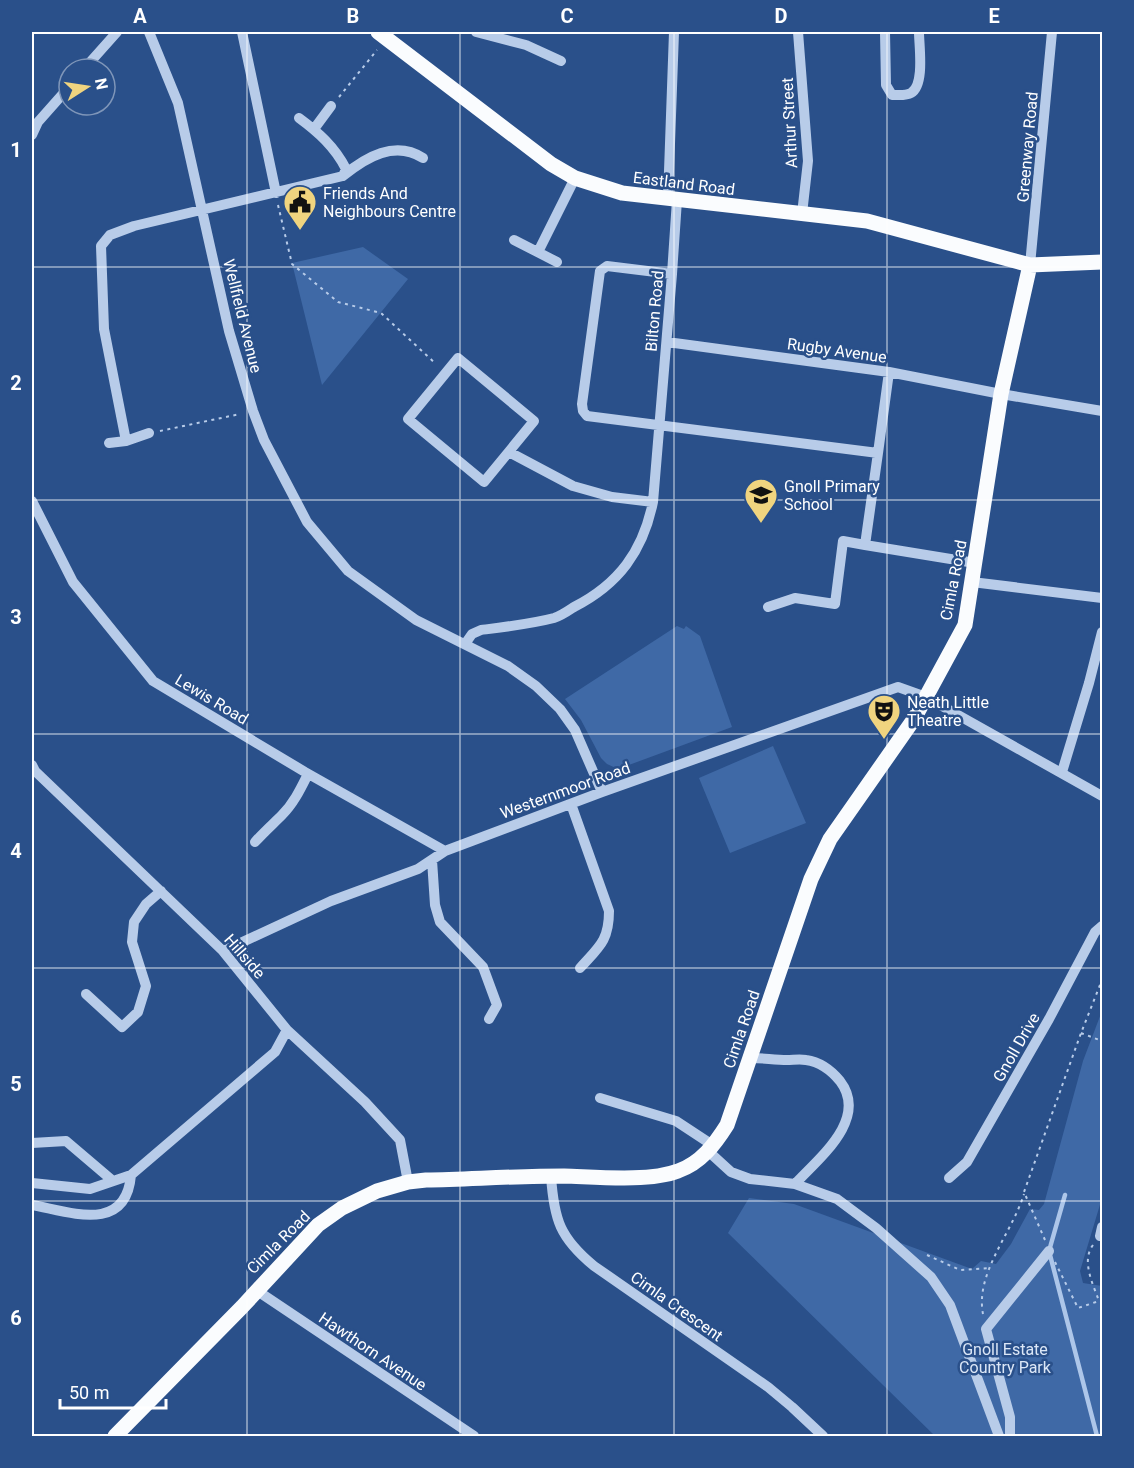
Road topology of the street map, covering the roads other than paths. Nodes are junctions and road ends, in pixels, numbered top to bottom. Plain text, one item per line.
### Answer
1 (117, 32) edge
2 (149, 32) edge
3 (242, 32) edge
4 (476, 32) edge
5 (674, 32) edge
6 (798, 32) edge
7 (885, 32) edge
8 (919, 32) edge
9 (1052, 32) edge
10 (382, 35) edge
11 (95, 57) edge
12 (561, 61) dead end
13 (57, 99) edge
14 (331, 106) road end
15 (299, 118) dead end
16 (35, 121) edge
17 (314, 129) junction
18 (32, 135) edge
19 (423, 158) dead end
20 (343, 176) junction
21 (575, 178) junction
22 (276, 193) junction
23 (672, 199) junction
24 (202, 211) junction
25 (802, 214) junction
26 (514, 240) dead end
27 (538, 252) junction
28 (557, 262) dead end
29 (1102, 262) edge
30 (1030, 265) junction
31 (672, 273) junction
32 (667, 342) junction
33 (889, 372) junction
34 (1001, 394) junction
35 (1102, 411) edge
36 (660, 425) junction
37 (149, 433) road end
38 (126, 441) junction
39 (109, 443) dead end
40 (509, 452) junction
41 (878, 453) junction
42 (32, 501) edge
43 (653, 502) junction
44 (865, 545) junction
45 (975, 563) junction
46 (972, 582) junction
47 (1102, 598) edge
48 (768, 607) dead end
49 (1102, 632) edge
50 (465, 644) junction
51 (927, 697) junction
52 (33, 769) edge
53 (1062, 772) junction
54 (308, 774) junction
55 (602, 792) junction
56 (1102, 796) edge
57 (571, 804) junction
58 (255, 842) dead end
59 (446, 851) junction
60 (432, 860) junction
61 (161, 891) junction
62 (1102, 926) edge
63 (223, 951) junction
64 (580, 968) dead end
65 (86, 994) dead end
66 (489, 1019) dead end
67 (287, 1030) junction
68 (751, 1058) junction
69 (600, 1098) dead end
70 (32, 1143) edge
71 (711, 1149) junction
72 (130, 1175) junction
73 (551, 1176) junction
74 (949, 1178) dead end
75 (113, 1181) junction
76 (408, 1182) junction
77 (32, 1183) edge
78 (795, 1184) junction
79 (32, 1205) edge
80 (1049, 1251) road end
81 (256, 1290) junction
82 (122, 1435) edge
83 (474, 1437) edge
84 (823, 1437) edge
85 (999, 1437) edge
86 (1010, 1437) edge

1 - 11 street
2 - 24 street, Wellfield Avenue
3 - 22 street
4 - 12 street
5 - 23 street, Bilton Road
6 - 25 street, Arthur Street
7 - 8 street
9 - 30 street, Greenway Road
10 - 21 main road, Eastland Road
13 - 16 street
14 - 17 street
15 - 17 street
16 - 18 street
17 - 20 street
19 - 20 street
20 - 22 street
21 - 23 main road, Eastland Road
21 - 27 street
22 - 24 street
23 - 25 main road, Eastland Road
23 - 31 street, Bilton Road
24 - 38 street
24 - 50 street, Wellfield Avenue
25 - 30 main road, Eastland Road
26 - 27 street
27 - 28 street
29 - 30 main road, Eastland Road
30 - 34 main road, Cimla Road
31 - 32 street, Bilton Road
31 - 36 street
32 - 33 street, Rugby Avenue
32 - 36 street, Bilton Road
33 - 34 street, Rugby Avenue
33 - 41 street
34 - 35 street, Rugby Avenue
34 - 45 main road, Cimla Road
36 - 41 street
36 - 43 street
37 - 38 street
38 - 39 street
40 - 40 street
40 - 43 street
41 - 44 street
42 - 54 street, Lewis Road
43 - 50 street
44 - 45 street
44 - 48 street
45 - 46 main road, Cimla Road
46 - 47 street
46 - 51 main road, Cimla Road
49 - 53 street
50 - 55 street, Wellfield Avenue
51 - 53 street, Westernmoor Road
51 - 55 street, Westernmoor Road
51 - 68 main road, Cimla Road
52 - 61 street, Hillside
53 - 56 street, Westernmoor Road
54 - 58 street
54 - 59 street, Lewis Road
55 - 57 street, Westernmoor Road
57 - 59 street, Westernmoor Road
57 - 64 street
59 - 60 street, Westernmoor Road
60 - 63 street, Westernmoor Road
60 - 66 street
61 - 63 street, Hillside
61 - 65 street
62 - 74 street, Gnoll Drive
63 - 67 street, Hillside
67 - 72 street
67 - 76 street, Hillside
68 - 71 main road, Cimla Road
68 - 78 street
69 - 71 street
70 - 75 street
71 - 73 main road, Cimla Road
71 - 78 street
72 - 75 street
72 - 79 street
73 - 76 main road, Cimla Road
73 - 84 street, Cimla Crescent
75 - 77 street
76 - 81 main road, Cimla Road
78 - 85 street
80 - 86 street
81 - 82 main road, Cimla Road
81 - 83 street, Hawthorn Avenue

